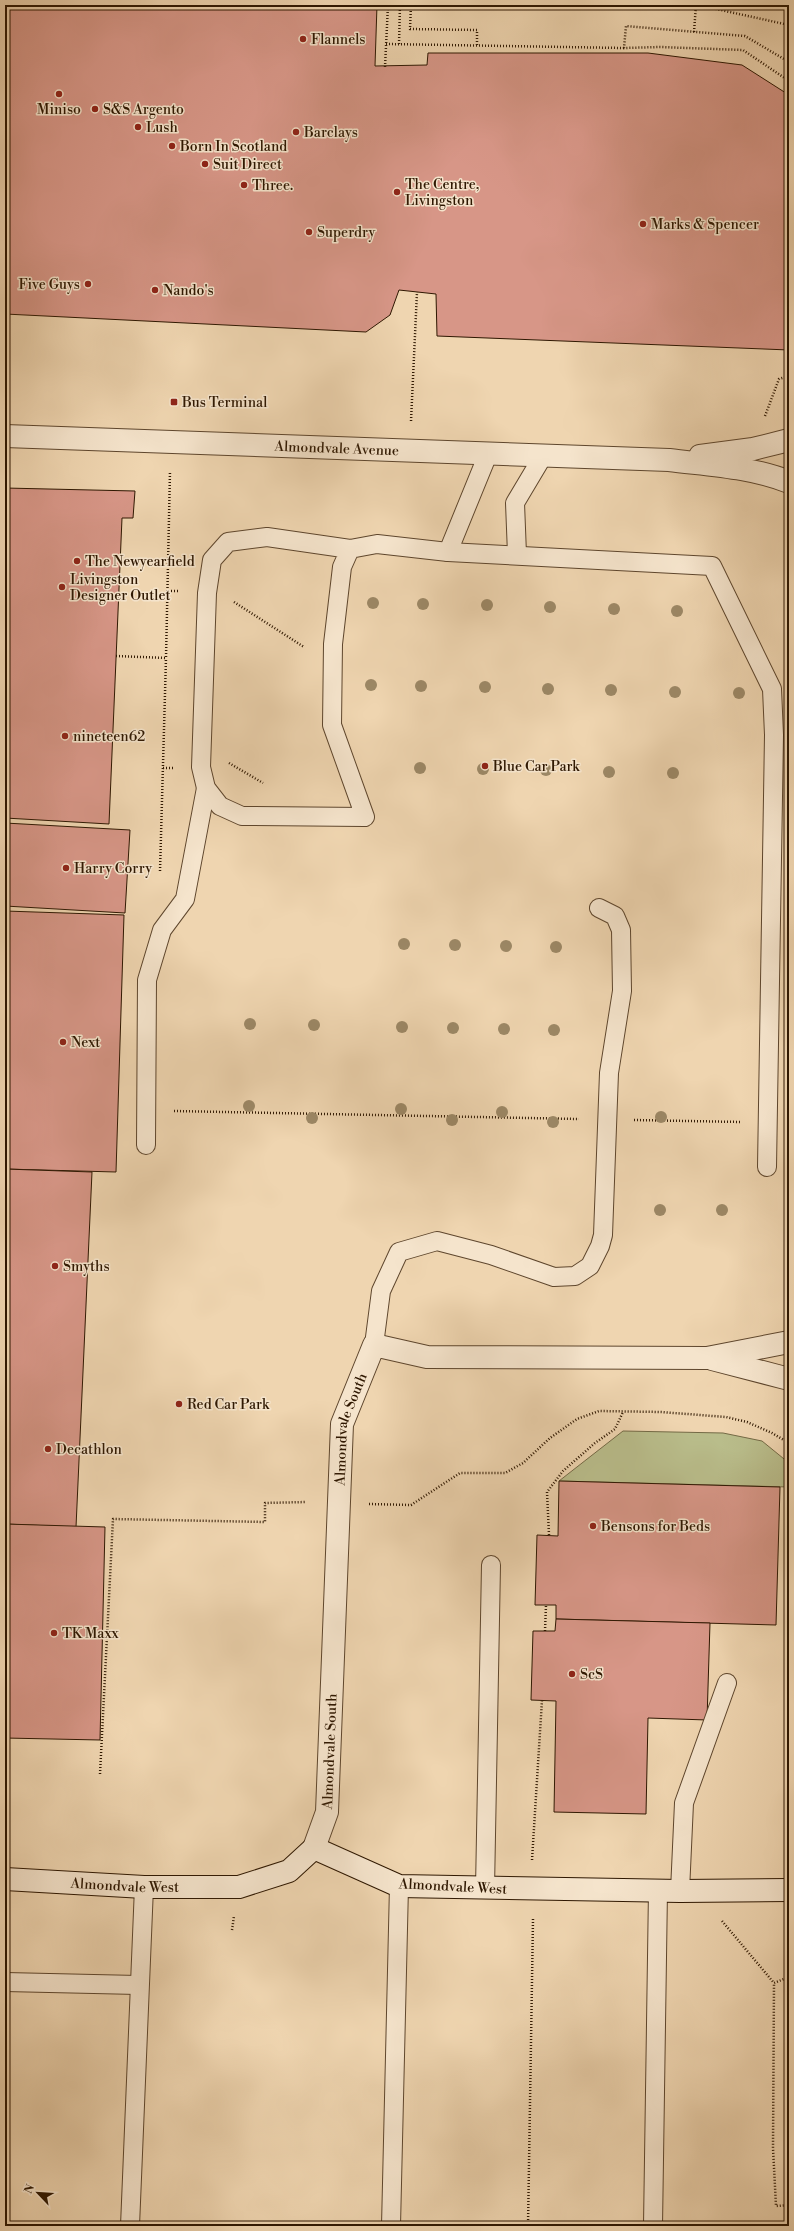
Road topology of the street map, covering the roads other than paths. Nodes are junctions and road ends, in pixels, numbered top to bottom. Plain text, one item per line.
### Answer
1 (5, 436) edge
2 (789, 440) edge
3 (488, 454) junction
4 (544, 456) junction
5 (669, 460) junction
6 (789, 482) edge
7 (350, 549) junction
8 (448, 552) junction
9 (517, 554) junction
10 (206, 788) junction
11 (599, 908) dead end
12 (146, 1145) dead end
13 (767, 1167) dead end
14 (789, 1342) edge
15 (374, 1345) junction
16 (707, 1358) junction
17 (789, 1380) edge
18 (491, 1565) dead end
19 (727, 1683) dead end
20 (314, 1848) junction
21 (5, 1879) edge
22 (399, 1886) junction
23 (144, 1887) junction
24 (485, 1889) junction
25 (658, 1890) junction
26 (789, 1890) edge
27 (680, 1891) junction
28 (5, 1982) edge
29 (138, 1985) junction
30 (130, 2226) edge
31 (392, 2226) edge
32 (653, 2226) edge

1 - 3 street, Almondvale Avenue
2 - 5 street, Almondvale Avenue
3 - 4 street, Almondvale Avenue
3 - 8 lane
4 - 5 street, Almondvale Avenue
4 - 9 lane
5 - 6 street, Almondvale Avenue
7 - 8 lane
7 - 10 lane
7 - 10 lane
8 - 9 lane
9 - 13 lane
10 - 12 lane
11 - 15 lane
14 - 16 street
15 - 16 street
15 - 20 street, Almondvale South
16 - 17 street
18 - 24 lane
19 - 27 lane
20 - 22 street, Almondvale West
20 - 23 street, Almondvale West
21 - 23 street, Almondvale West
22 - 24 street, Almondvale West
22 - 31 lane
23 - 29 lane
24 - 25 street, Almondvale West
25 - 27 street, Almondvale West
25 - 32 lane
26 - 27 street, Almondvale West
28 - 29 lane
29 - 30 lane

